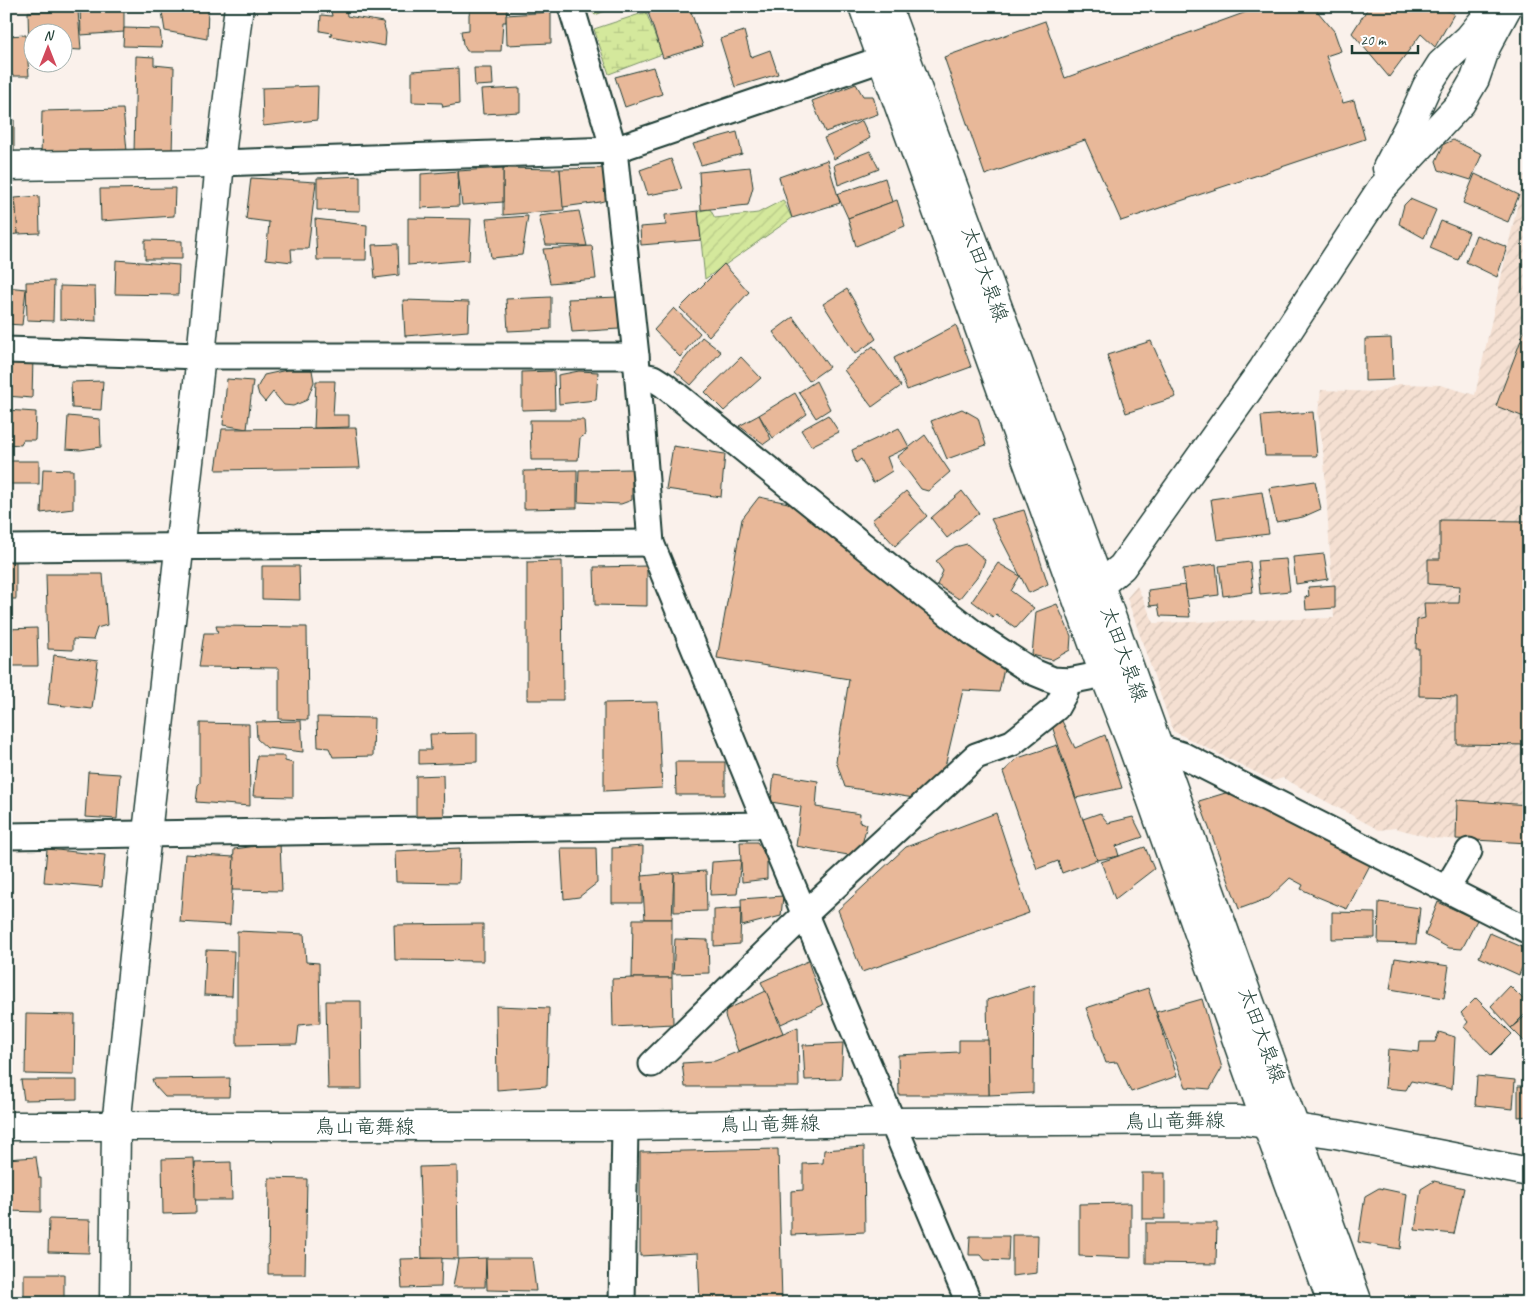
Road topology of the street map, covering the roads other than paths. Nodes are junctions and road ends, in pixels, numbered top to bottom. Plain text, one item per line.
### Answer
1 (239, 6) edge
2 (571, 6) edge
3 (863, 6) edge
4 (886, 6) edge
5 (1496, 6) edge
6 (1508, 6) edge
7 (892, 55) junction
8 (614, 150) junction
9 (220, 163) junction
10 (6, 166) edge
11 (1381, 189) junction
12 (6, 350) edge
13 (201, 356) junction
14 (637, 366) junction
15 (651, 543) junction
16 (178, 547) junction
17 (6, 548) edge
18 (1088, 590) junction
19 (1116, 669) junction
20 (1065, 681) junction
21 (1158, 747) junction
22 (767, 826) junction
23 (147, 833) junction
24 (6, 836) edge
25 (1469, 851) dead end
26 (1447, 888) junction
27 (805, 914) junction
28 (1529, 931) edge
29 (652, 1064) dead end
30 (893, 1122) junction
31 (1267, 1125) junction
32 (6, 1126) edge
33 (116, 1126) junction
34 (624, 1126) junction
35 (1296, 1130) junction
36 (1529, 1172) edge
37 (114, 1303) edge
38 (622, 1303) edge
39 (969, 1303) edge
40 (1332, 1303) edge
41 (1358, 1303) edge

1 - 9 main road
2 - 8 street
3 - 7 main road, 太田大泉線
4 - 7 main road, 太田大泉線
5 - 11 main road
6 - 11 main road
7 - 8 street
7 - 18 main road, 太田大泉線
8 - 9 street
8 - 14 street
9 - 10 main road
9 - 13 main road
11 - 18 main road
12 - 13 street
13 - 14 street
13 - 16 main road
14 - 15 street
14 - 20 street
15 - 16 street
15 - 22 street
16 - 17 street
16 - 23 main road
18 - 19 main road, 太田大泉線
19 - 20 street
19 - 21 main road, 太田大泉線
19 - 31 main road, 太田大泉線
20 - 27 street
21 - 26 street
21 - 35 main road, 太田大泉線
22 - 23 street
22 - 27 street
23 - 24 street
23 - 33 main road
25 - 26 street
26 - 28 street
27 - 29 street
27 - 30 street
30 - 31 main road, 鳥山竜舞線
30 - 34 main road, 鳥山竜舞線
30 - 39 street
31 - 35 main road, 鳥山竜舞線
31 - 40 main road, 太田大泉線
32 - 33 main road, 鳥山竜舞線
33 - 34 main road, 鳥山竜舞線
33 - 37 main road
34 - 38 street
35 - 36 main road, 鳥山竜舞線
35 - 41 main road, 太田大泉線

